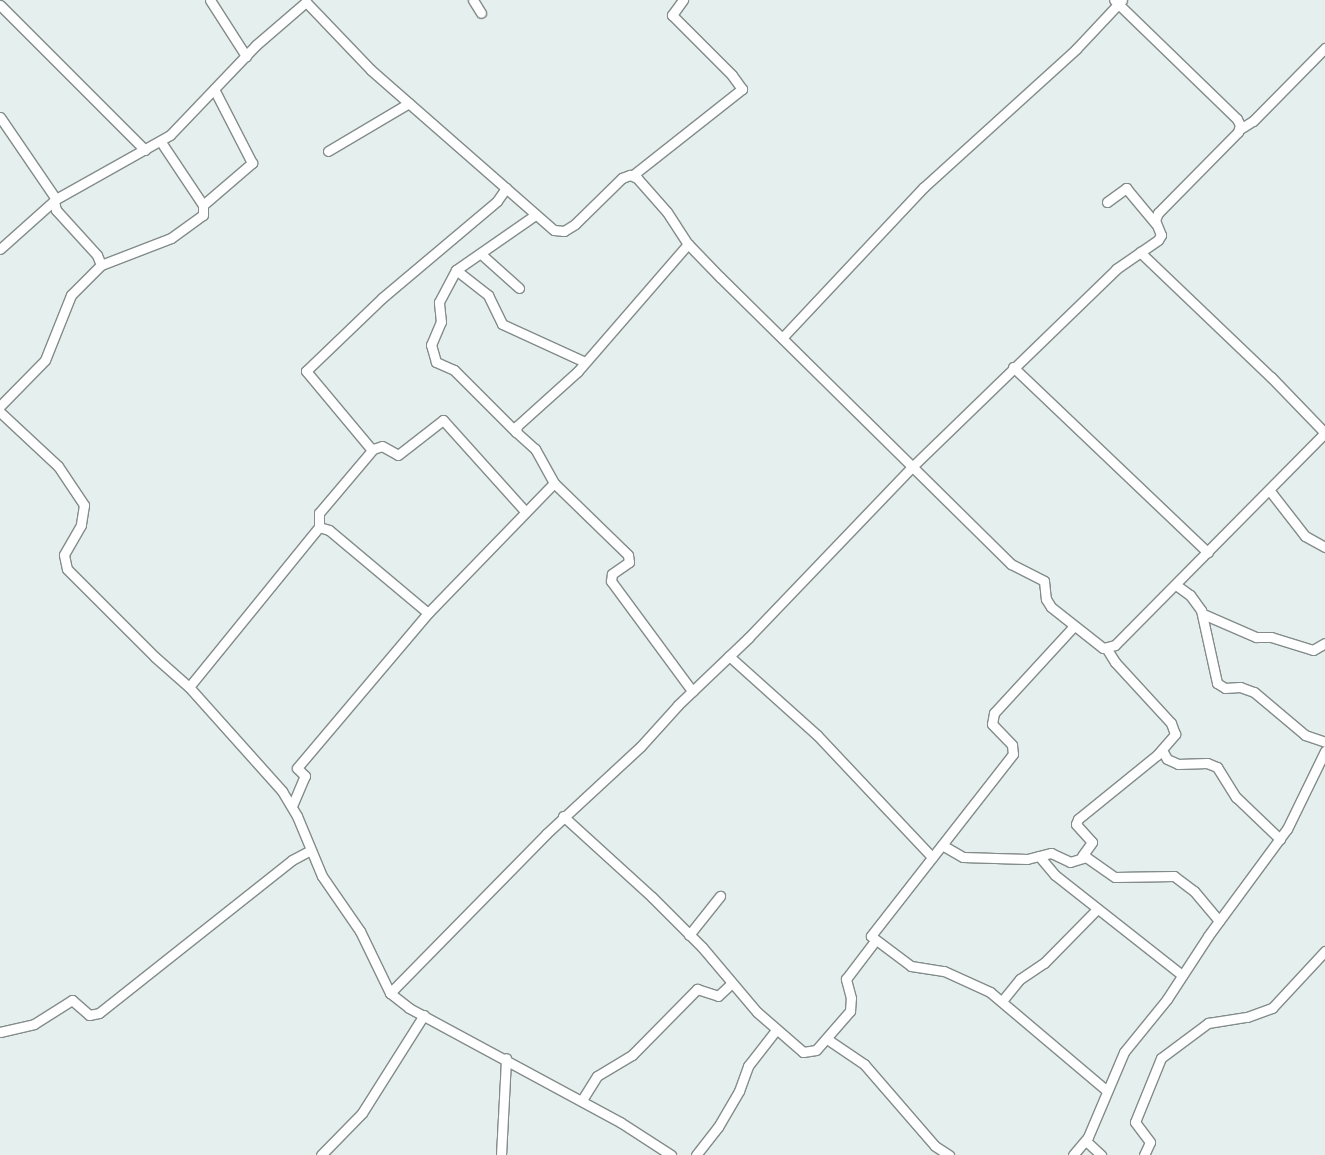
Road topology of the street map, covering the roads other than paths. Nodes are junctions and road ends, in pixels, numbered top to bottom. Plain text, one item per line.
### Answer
1 (210, 0) edge
2 (473, 0) edge
3 (683, 0) edge
4 (307, 1) edge
5 (1118, 2) edge
6 (0, 6) edge
7 (481, 12) dead end
8 (1325, 48) edge
9 (246, 56) junction
10 (214, 89) junction
11 (409, 103) junction
12 (0, 117) edge
13 (1240, 129) junction
14 (161, 142) junction
15 (145, 150) junction
16 (328, 151) dead end
17 (633, 175) junction
18 (506, 188) junction
19 (55, 200) junction
20 (1107, 202) dead end
21 (203, 205) junction
22 (535, 215) junction
23 (1156, 224) junction
24 (688, 244) junction
25 (0, 250) edge
26 (1140, 252) junction
27 (481, 254) junction
28 (101, 265) junction
29 (456, 270) junction
30 (519, 288) dead end
31 (782, 338) junction
32 (585, 362) junction
33 (1013, 367) junction
34 (0, 406) edge
35 (0, 412) edge
36 (516, 432) junction
37 (1325, 433) edge
38 (372, 450) junction
39 (913, 466) junction
40 (554, 482) junction
41 (1270, 491) junction
42 (525, 511) junction
43 (319, 527) junction
44 (1325, 547) edge
45 (1208, 553) junction
46 (1176, 585) junction
47 (428, 613) junction
48 (1203, 614) junction
49 (1074, 626) junction
50 (1325, 643) edge
51 (1107, 649) junction
52 (729, 656) junction
53 (189, 687) junction
54 (692, 691) junction
55 (1325, 742) edge
56 (1162, 750) junction
57 (1324, 757) edge
58 (292, 806) junction
59 (563, 816) junction
60 (1280, 839) junction
61 (942, 845) junction
62 (311, 850) junction
63 (1039, 856) junction
64 (1082, 856) junction
65 (932, 857) junction
66 (720, 896) dead end
67 (1097, 909) junction
68 (1219, 921) junction
69 (689, 935) junction
70 (875, 941) junction
71 (1325, 952) edge
72 (1182, 975) junction
73 (732, 983) junction
74 (390, 993) junction
75 (1002, 1001) junction
76 (424, 1016) junction
77 (776, 1030) junction
78 (0, 1032) edge
79 (827, 1039) junction
80 (506, 1058) junction
81 (1106, 1090) junction
82 (582, 1100) junction
83 (1086, 1141) junction
84 (321, 1155) edge
85 (501, 1155) edge
86 (671, 1155) edge
87 (696, 1155) edge
88 (949, 1155) edge
89 (1073, 1155) edge
90 (1101, 1155) edge
91 (1144, 1155) edge

1 - 9 street
2 - 7 street
3 - 17 street
4 - 9 street
4 - 11 street
5 - 13 street
5 - 31 street
6 - 15 street
8 - 13 street
9 - 10 street
10 - 14 street
10 - 21 street
11 - 16 street
11 - 18 street
12 - 19 street
13 - 23 street
14 - 15 street
14 - 21 street
15 - 19 street
17 - 22 street
17 - 24 street
18 - 22 street
18 - 38 street
19 - 25 street
19 - 28 street
20 - 23 street
21 - 28 street
22 - 27 street
23 - 26 street
24 - 31 street
24 - 32 street
26 - 33 street
26 - 37 street
27 - 29 street
27 - 30 street
28 - 34 street
29 - 32 street
29 - 36 street
31 - 39 street
32 - 36 street
33 - 39 street
33 - 45 street
35 - 53 street
36 - 40 street
37 - 41 street
38 - 42 street
38 - 43 street
39 - 49 street
39 - 52 street
40 - 42 street
40 - 54 street
41 - 44 street
41 - 45 street
42 - 47 street
43 - 47 street
43 - 53 street
45 - 46 street
46 - 48 street
46 - 51 street
47 - 58 street
48 - 50 street
48 - 55 street
49 - 51 street
49 - 61 street
51 - 56 street
52 - 54 street
52 - 65 street
53 - 58 street
54 - 59 street
56 - 60 street
56 - 64 street
57 - 60 street
58 - 62 street
59 - 69 street
59 - 74 street
60 - 68 street
61 - 63 street
61 - 65 street
62 - 74 street
62 - 78 street
63 - 64 street
63 - 67 street
64 - 68 street
65 - 70 street
66 - 69 street
67 - 72 street
67 - 75 street
68 - 72 street
69 - 73 street
70 - 75 street
70 - 79 street
71 - 91 street
72 - 81 street
73 - 77 street
73 - 82 street
74 - 76 street
75 - 81 street
76 - 80 street
76 - 84 street
77 - 79 street
77 - 87 street
79 - 88 street
80 - 82 street
80 - 85 street
81 - 83 street
82 - 86 street
83 - 89 street
83 - 90 street

